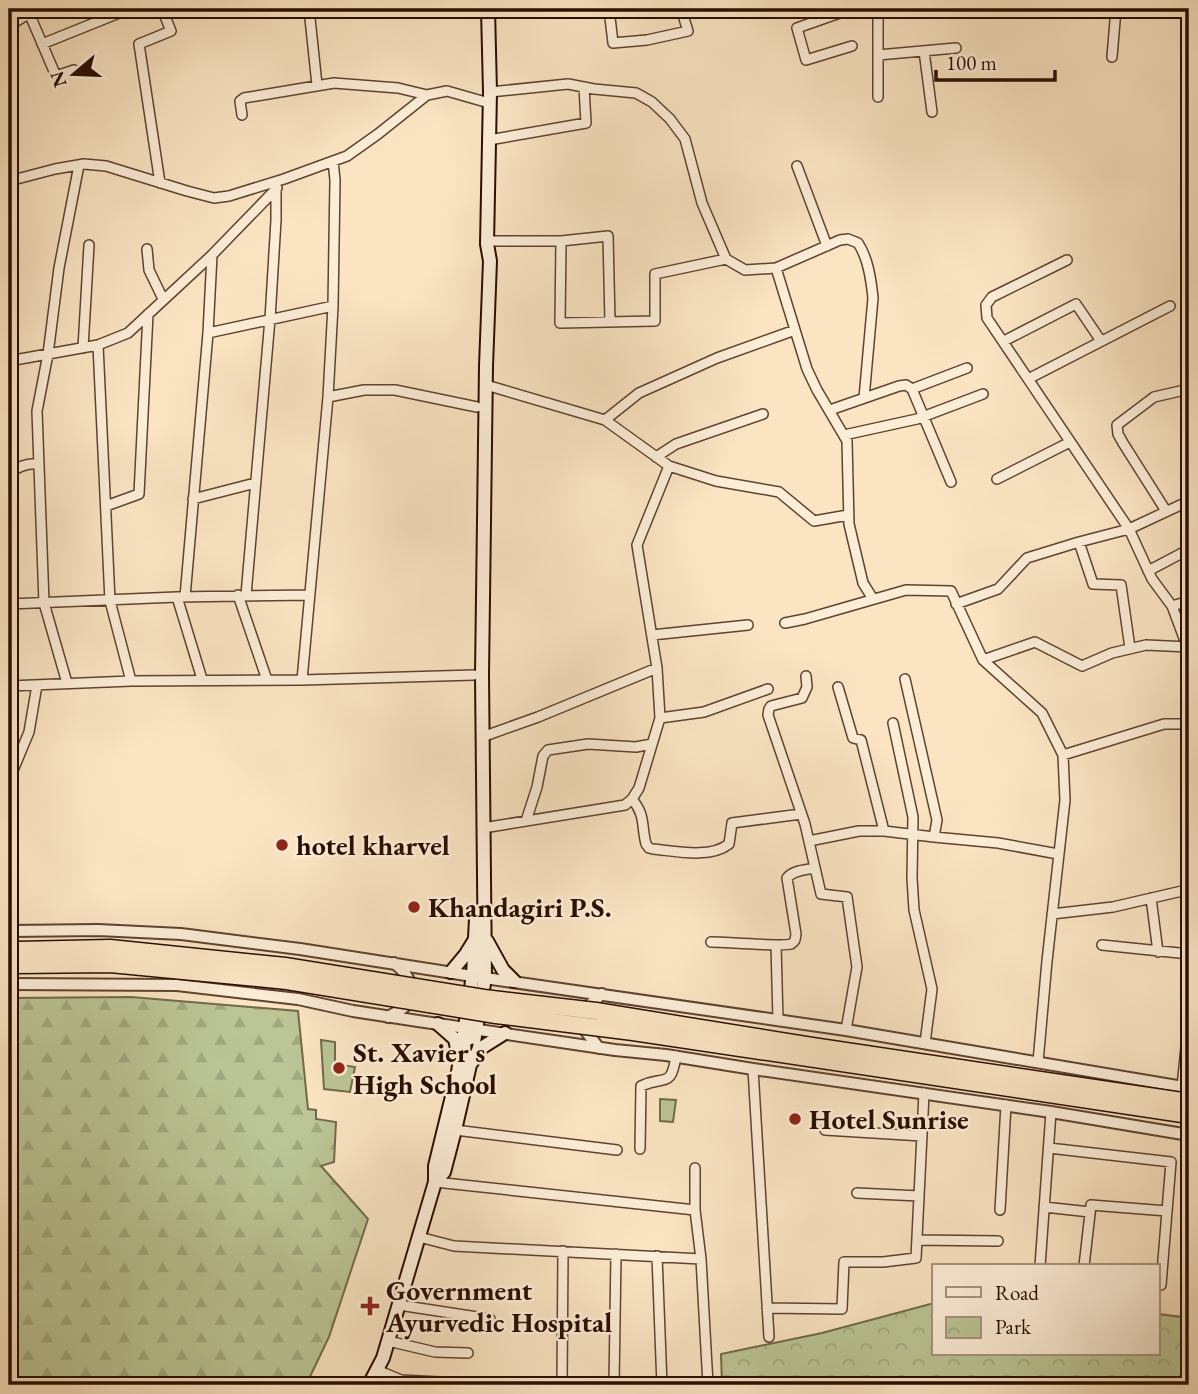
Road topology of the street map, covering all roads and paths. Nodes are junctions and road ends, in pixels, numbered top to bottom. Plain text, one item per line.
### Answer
1 (128, 9) edge
2 (162, 9) edge
3 (309, 9) edge
4 (488, 9) edge
5 (502, 9) edge
6 (609, 9) edge
7 (681, 9) edge
8 (851, 9) edge
9 (878, 9) edge
10 (1116, 9) edge
11 (26, 12) edge
12 (9, 26) edge
13 (42, 44) junction
14 (852, 46) dead end
15 (956, 48) dead end
16 (924, 51) junction
17 (878, 55) junction
18 (1112, 57) dead end
19 (74, 70) dead end
20 (317, 85) junction
21 (584, 86) junction
22 (427, 95) junction
23 (490, 97) junction
24 (878, 97) dead end
25 (932, 111) dead end
26 (242, 115) dead end
27 (489, 140) junction
28 (333, 161) junction
29 (79, 165) junction
30 (797, 166) dead end
31 (284, 179) junction
32 (9, 181) edge
33 (160, 183) junction
34 (276, 190) junction
35 (561, 241) junction
36 (487, 242) junction
37 (89, 245) dead end
38 (827, 246) junction
39 (147, 250) dead end
40 (212, 255) junction
41 (726, 259) junction
42 (1067, 260) dead end
43 (776, 268) junction
44 (163, 299) junction
45 (333, 306) junction
46 (1170, 306) dead end
47 (148, 314) junction
48 (270, 318) junction
49 (610, 321) junction
50 (795, 330) junction
51 (208, 333) junction
52 (1004, 341) junction
53 (1101, 341) junction
54 (98, 345) junction
55 (83, 348) junction
56 (48, 354) junction
57 (9, 361) edge
58 (967, 368) dead end
59 (1028, 379) junction
60 (486, 385) junction
61 (912, 389) junction
62 (1189, 390) edge
63 (982, 394) dead end
64 (328, 397) junction
65 (864, 398) junction
66 (477, 407) junction
67 (830, 410) junction
68 (763, 414) dead end
69 (923, 416) junction
70 (605, 420) junction
71 (844, 435) junction
72 (1070, 442) junction
73 (481, 452) junction
74 (656, 457) junction
75 (39, 464) junction
76 (669, 467) junction
77 (9, 474) edge
78 (997, 480) dead end
79 (951, 482) dead end
80 (255, 483) junction
81 (193, 499) junction
82 (1189, 501) edge
83 (106, 506) junction
84 (1166, 512) junction
85 (848, 515) junction
86 (1129, 529) junction
87 (1079, 542) junction
88 (1184, 552) dead end
89 (1148, 571) junction
90 (242, 595) junction
91 (309, 595) junction
92 (181, 597) junction
93 (873, 599) junction
94 (110, 601) junction
95 (1189, 601) edge
96 (44, 603) junction
97 (9, 604) edge
98 (957, 604) junction
99 (1172, 606) junction
100 (786, 623) dead end
101 (747, 625) dead end
102 (652, 635) junction
103 (1130, 648) junction
104 (1188, 649) edge
105 (983, 660) junction
106 (657, 668) junction
107 (474, 675) junction
108 (806, 676) dead end
109 (202, 680) junction
110 (267, 680) junction
111 (302, 680) junction
112 (905, 680) dead end
113 (131, 681) junction
114 (67, 684) junction
115 (37, 685) junction
116 (9, 687) edge
117 (838, 687) dead end
118 (768, 689) dead end
119 (660, 718) junction
120 (893, 723) dead end
121 (1189, 724) edge
122 (482, 737) junction
123 (652, 744) junction
124 (1063, 755) junction
125 (9, 780) edge
126 (632, 799) junction
127 (801, 814) junction
128 (526, 821) junction
129 (484, 828) junction
130 (884, 831) junction
131 (913, 835) junction
132 (934, 837) junction
133 (809, 841) junction
134 (480, 851) junction
135 (1058, 854) junction
136 (815, 868) junction
137 (1182, 891) dead end
138 (1151, 898) junction
139 (1052, 914) junction
140 (9, 931) edge
141 (480, 938) junction
142 (711, 942) dead end
143 (776, 945) junction
144 (1102, 945) dead end
145 (1158, 952) junction
146 (1189, 954) edge
147 (394, 963) junction
148 (451, 972) junction
149 (479, 977) junction
150 (514, 981) junction
151 (9, 984) edge
152 (602, 994) junction
153 (388, 1017) junction
154 (1189, 1017) edge
155 (778, 1020) junction
156 (438, 1024) junction
157 (470, 1028) junction
158 (846, 1030) junction
159 (505, 1033) junction
160 (925, 1043) junction
161 (599, 1048) junction
162 (676, 1056) junction
163 (465, 1062) junction
164 (1038, 1062) junction
165 (753, 1069) junction
166 (1187, 1092) edge
167 (924, 1093) junction
168 (1006, 1105) junction
169 (1051, 1112) junction
170 (1189, 1115) edge
171 (455, 1130) junction
172 (825, 1130) dead end
173 (1189, 1135) edge
174 (922, 1136) junction
175 (1049, 1148) junction
176 (640, 1149) dead end
177 (617, 1150) dead end
178 (695, 1168) dead end
179 (435, 1182) junction
180 (857, 1193) dead end
181 (919, 1196) junction
182 (1044, 1207) junction
183 (695, 1210) junction
184 (1000, 1210) dead end
185 (1167, 1211) junction
186 (1090, 1212) junction
187 (419, 1237) junction
188 (917, 1240) junction
189 (998, 1241) dead end
190 (563, 1251) junction
191 (616, 1254) junction
192 (657, 1256) junction
193 (701, 1259) junction
194 (1041, 1264) edge
195 (1084, 1264) edge
196 (1160, 1285) edge
197 (398, 1305) junction
198 (767, 1308) junction
199 (491, 1319) dead end
200 (769, 1337) dead end
201 (388, 1341) junction
202 (468, 1353) dead end
203 (377, 1370) junction
204 (369, 1385) edge
205 (498, 1385) edge
206 (562, 1385) edge
207 (614, 1385) edge
208 (662, 1385) edge
209 (708, 1385) edge

1 - 13 street
2 - 33 street
3 - 20 street
4 - 5 street
4 - 23 main road
6 - 7 street
8 - 14 street
9 - 17 street
10 - 18 street
11 - 12 street
11 - 13 street
13 - 19 street
15 - 16 street
16 - 17 street
16 - 25 street
17 - 24 street
20 - 22 street
20 - 26 street
21 - 23 street
21 - 27 street
21 - 41 street
22 - 23 street
22 - 28 street
23 - 27 main road
27 - 36 main road
28 - 31 street
28 - 45 street
29 - 32 street
29 - 33 street
29 - 56 street
30 - 38 street
31 - 33 street
31 - 34 street
34 - 40 street
34 - 48 street
35 - 36 street
35 - 49 street
35 - 49 street
36 - 60 main road
36 - 66 main road
37 - 55 street
38 - 43 street
38 - 65 street
39 - 44 street
40 - 44 street
40 - 51 street
41 - 43 street
41 - 49 street
42 - 52 street
43 - 50 street
44 - 47 street
45 - 48 street
45 - 64 street
46 - 53 street
47 - 54 street
47 - 83 street
48 - 51 street
48 - 80 street
50 - 67 street
50 - 70 street
51 - 81 street
52 - 53 street
52 - 59 street
53 - 59 street
54 - 55 street
54 - 83 street
55 - 56 street
56 - 57 street
56 - 75 street
58 - 61 street
59 - 72 street
60 - 70 street
60 - 73 main road
61 - 65 street
61 - 69 street
62 - 84 street
63 - 69 street
64 - 66 street
64 - 91 street
65 - 67 street
66 - 73 main road
67 - 71 street
68 - 74 street
69 - 71 street
69 - 79 street
70 - 74 street
71 - 85 street
72 - 78 street
72 - 86 street
73 - 107 main road
73 - 122 main road
74 - 76 street
75 - 77 street
75 - 96 street
76 - 85 street
76 - 102 street
80 - 81 street
80 - 90 street
81 - 92 street
82 - 84 street
83 - 94 street
84 - 86 street
85 - 93 street
86 - 87 street
86 - 89 street
87 - 98 street
87 - 103 street
88 - 89 street
89 - 99 street
90 - 91 street
90 - 92 street
90 - 110 street
91 - 111 street
92 - 94 street
92 - 109 street
93 - 98 street
93 - 100 street
94 - 96 street
94 - 113 street
95 - 99 street
96 - 97 street
96 - 114 street
98 - 105 street
99 - 104 street
101 - 102 street
102 - 106 street
103 - 104 street
103 - 105 street
105 - 124 street
106 - 119 street
106 - 122 street
107 - 111 street
107 - 134 main road
108 - 127 street
109 - 110 street
109 - 113 street
110 - 111 street
112 - 132 street
113 - 114 street
114 - 115 street
115 - 116 street
115 - 125 street
117 - 130 street
118 - 119 street
119 - 123 street
120 - 131 street
121 - 124 street
122 - 129 main road
123 - 126 street
123 - 128 street
124 - 135 street
126 - 127 street
126 - 128 street
127 - 133 street
128 - 129 street
129 - 134 main road
130 - 131 street
130 - 133 street
131 - 132 street
131 - 160 street
132 - 135 street
133 - 136 street
134 - 141 main road
135 - 139 street
136 - 143 street
136 - 158 street
137 - 138 street
138 - 139 street
138 - 145 street
139 - 164 street
140 - 147 street
141 - 148 main road
141 - 149 main road
141 - 150 main road
142 - 143 street
143 - 155 street
144 - 145 street
145 - 146 street
147 - 148 street
147 - 153 street
148 - 149 street
149 - 150 street
149 - 157 main road
150 - 152 street
151 - 153 street
152 - 155 street
152 - 161 street
153 - 156 street
154 - 166 street
155 - 158 street
156 - 157 street
156 - 163 main road
157 - 159 street
157 - 163 main road
158 - 160 street
159 - 161 street
159 - 163 main road
160 - 164 street
161 - 162 street
162 - 165 street
162 - 176 street
163 - 171 main road
163 - 179 main road
164 - 166 street
165 - 167 street
165 - 198 street
166 - 170 highway, bridge
167 - 168 street
167 - 174 street
168 - 169 street
168 - 184 street
169 - 173 street
169 - 175 street
171 - 177 street
171 - 179 main road
172 - 174 street
174 - 181 street
175 - 182 street
175 - 185 street
178 - 183 street
179 - 183 street
179 - 187 main road
180 - 181 street
181 - 188 street
182 - 186 street
182 - 194 street
183 - 193 street
185 - 186 street
185 - 196 street
186 - 195 street
187 - 190 street
187 - 197 main road
188 - 189 street
188 - 198 street
190 - 191 street
190 - 206 street
191 - 192 street
191 - 207 street
192 - 193 street
192 - 208 street
193 - 209 street
197 - 199 street
197 - 201 main road
198 - 200 street
201 - 202 street
201 - 203 main road
203 - 204 main road
203 - 205 street

